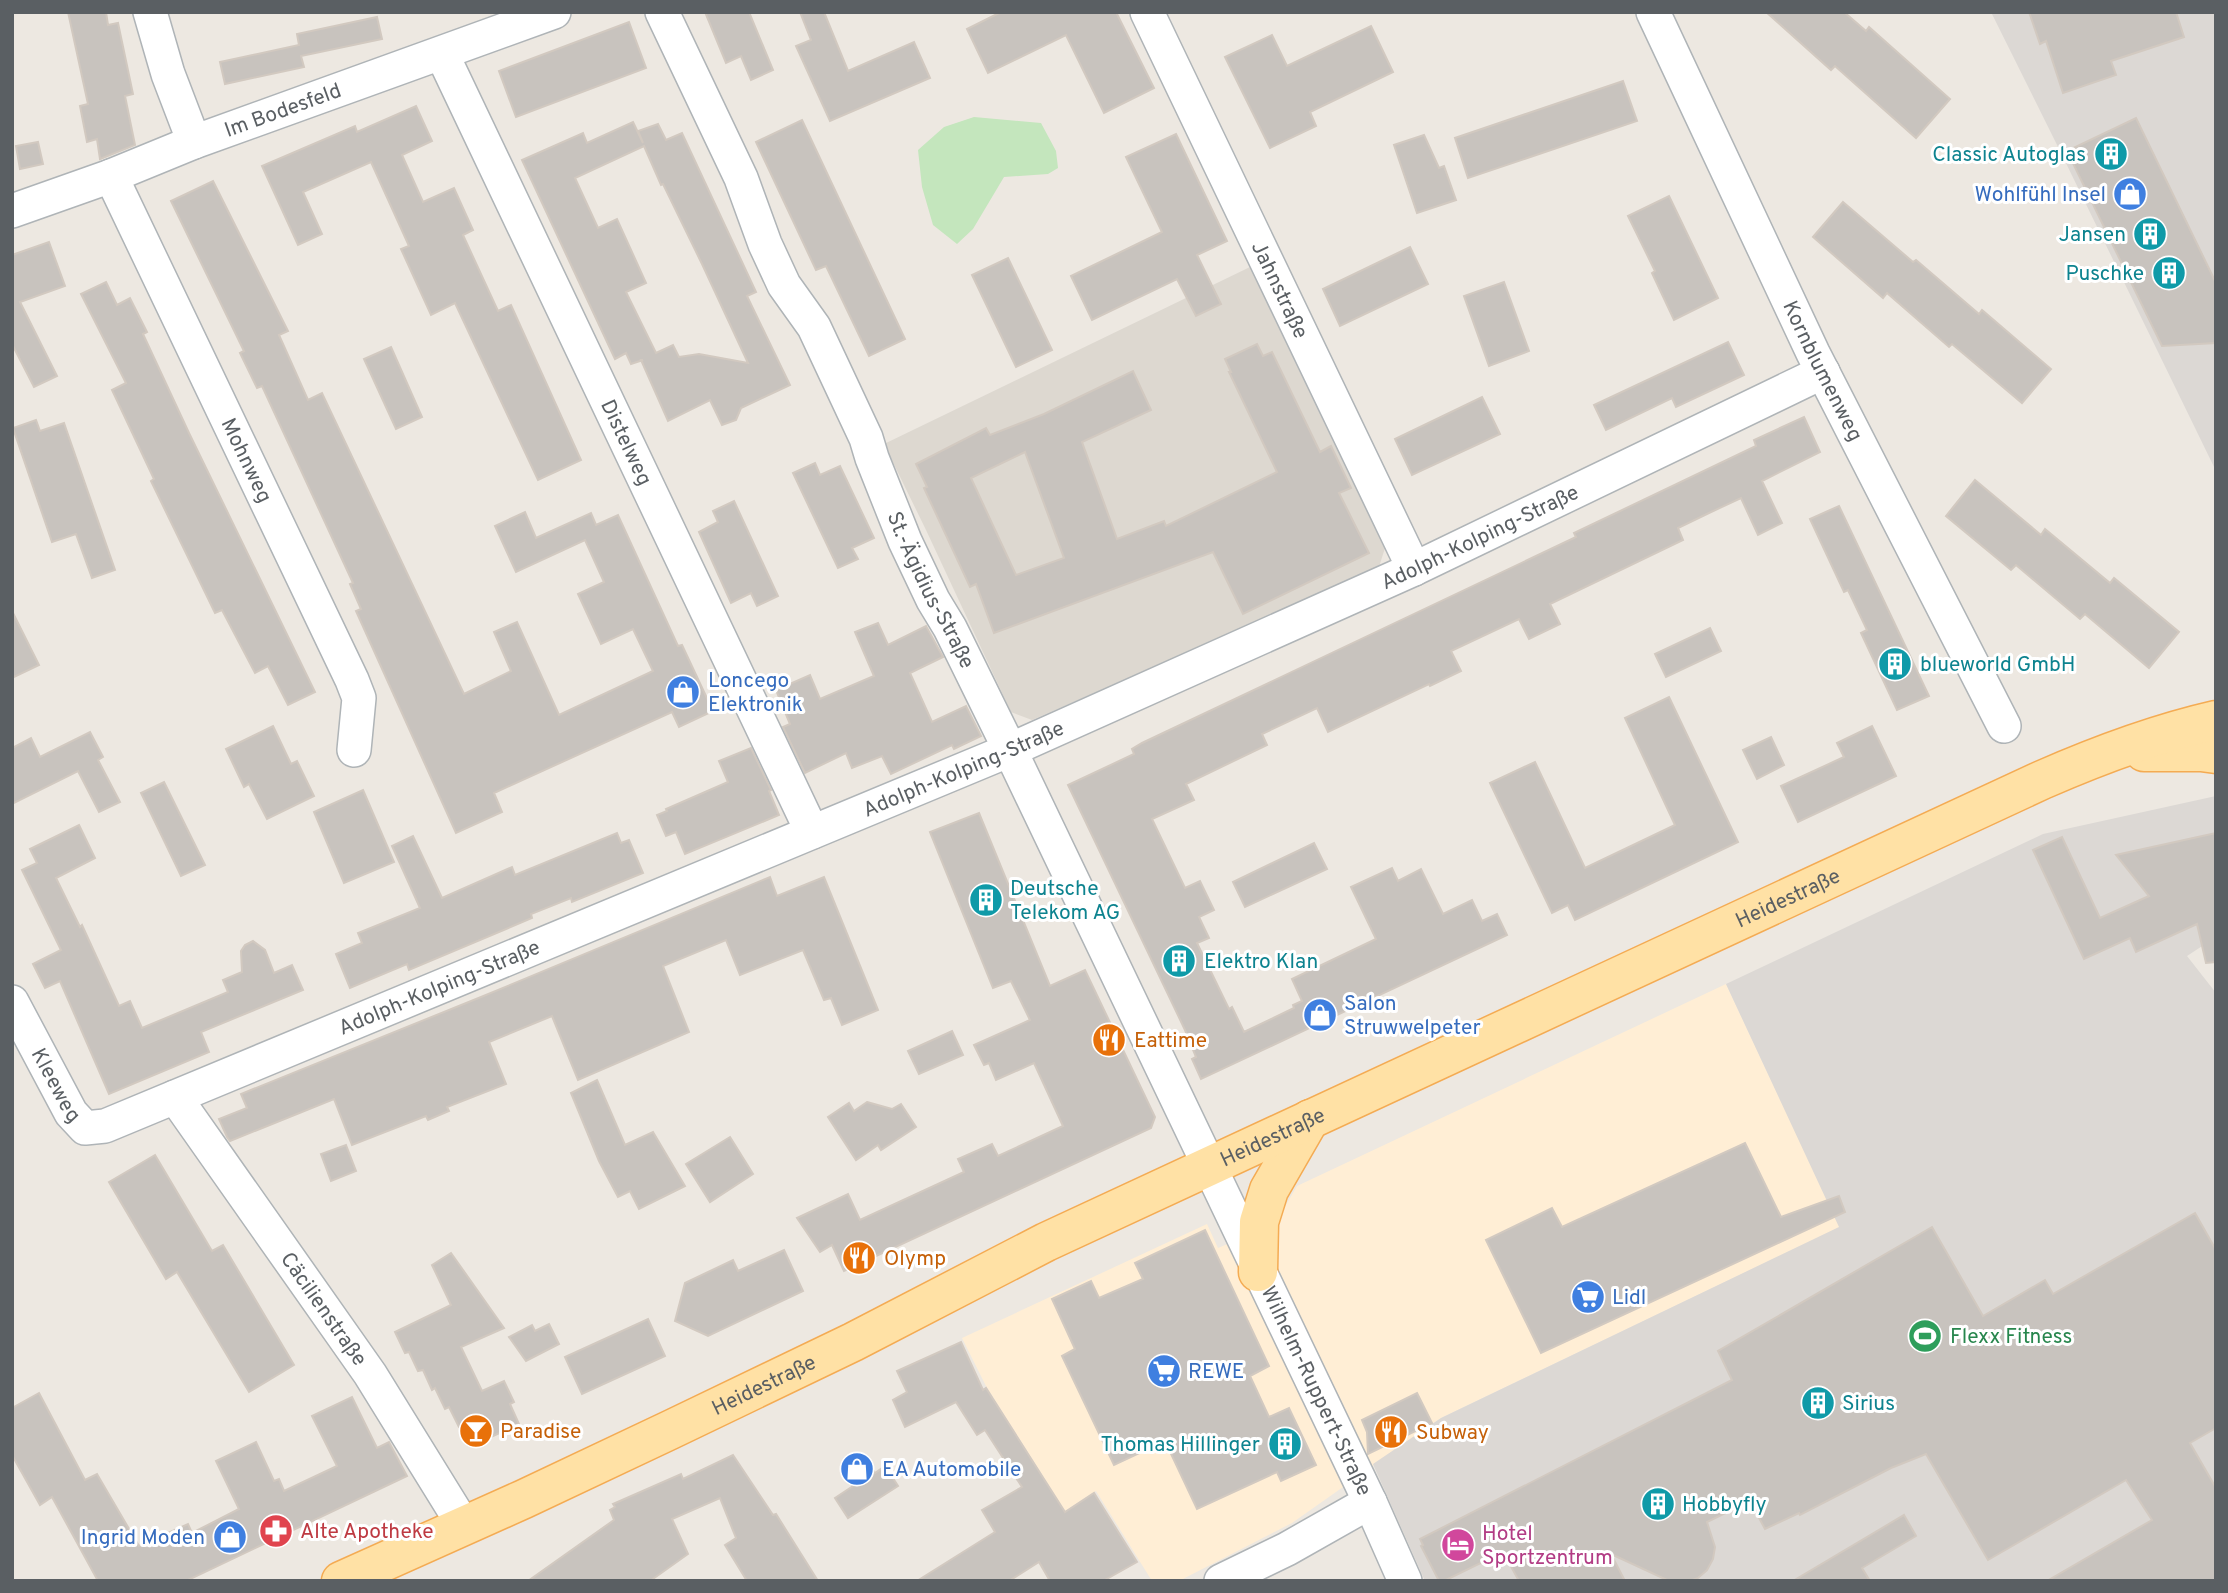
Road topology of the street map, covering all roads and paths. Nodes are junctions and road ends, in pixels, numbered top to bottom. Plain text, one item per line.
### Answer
1 (150, 12) edge
2 (554, 12) edge
3 (662, 12) edge
4 (1147, 12) edge
5 (1653, 12) edge
6 (442, 54) junction
7 (194, 142) junction
8 (111, 176) junction
9 (12, 211) edge
10 (1823, 372) junction
11 (1414, 569) junction
12 (2216, 720) edge
13 (2004, 726) dead end
14 (354, 750) dead end
15 (1010, 750) junction
16 (2107, 752) junction
17 (2216, 754) edge
18 (812, 832) junction
19 (12, 1003) edge
20 (175, 1097) junction
21 (1310, 1119) junction
22 (85, 1128) joint
23 (1209, 1166) junction
24 (1258, 1272) junction
25 (1370, 1502) junction
26 (464, 1526) junction
27 (341, 1581) edge
28 (1221, 1581) edge
29 (1405, 1581) edge

1 - 7 street
2 - 6 street, Im Bodesfeld
3 - 15 street, St.-Ägidius-Straße
4 - 11 street, Jahnstraße
5 - 10 street, Kornblumenweg
6 - 7 street, Im Bodesfeld
6 - 18 street, Distelweg
7 - 8 street, Im Bodesfeld
8 - 9 street, Im Bodesfeld
8 - 14 street, Mohnweg
10 - 11 street, Adolph-Kolping-Straße
10 - 13 street, Kornblumenweg
11 - 15 street, Adolph-Kolping-Straße
12 - 16 main road, Heidestraße
15 - 18 street, Adolph-Kolping-Straße
15 - 23 street, St.-Ägidius-Straße
16 - 17 main road
16 - 21 main road, Heidestraße
18 - 20 street, Adolph-Kolping-Straße
19 - 22 street, Kleeweg
20 - 22 street, Adolph-Kolping-Straße
20 - 26 street, Cäcilienstraße
21 - 23 main road, Heidestraße
21 - 24 main road
23 - 24 street, Wilhelm-Ruppert-Straße
23 - 26 main road, Heidestraße
24 - 25 street, Wilhelm-Ruppert-Straße
25 - 28 street, Wilhelm-Ruppert-Straße
25 - 29 street
26 - 27 main road, Heidestraße

